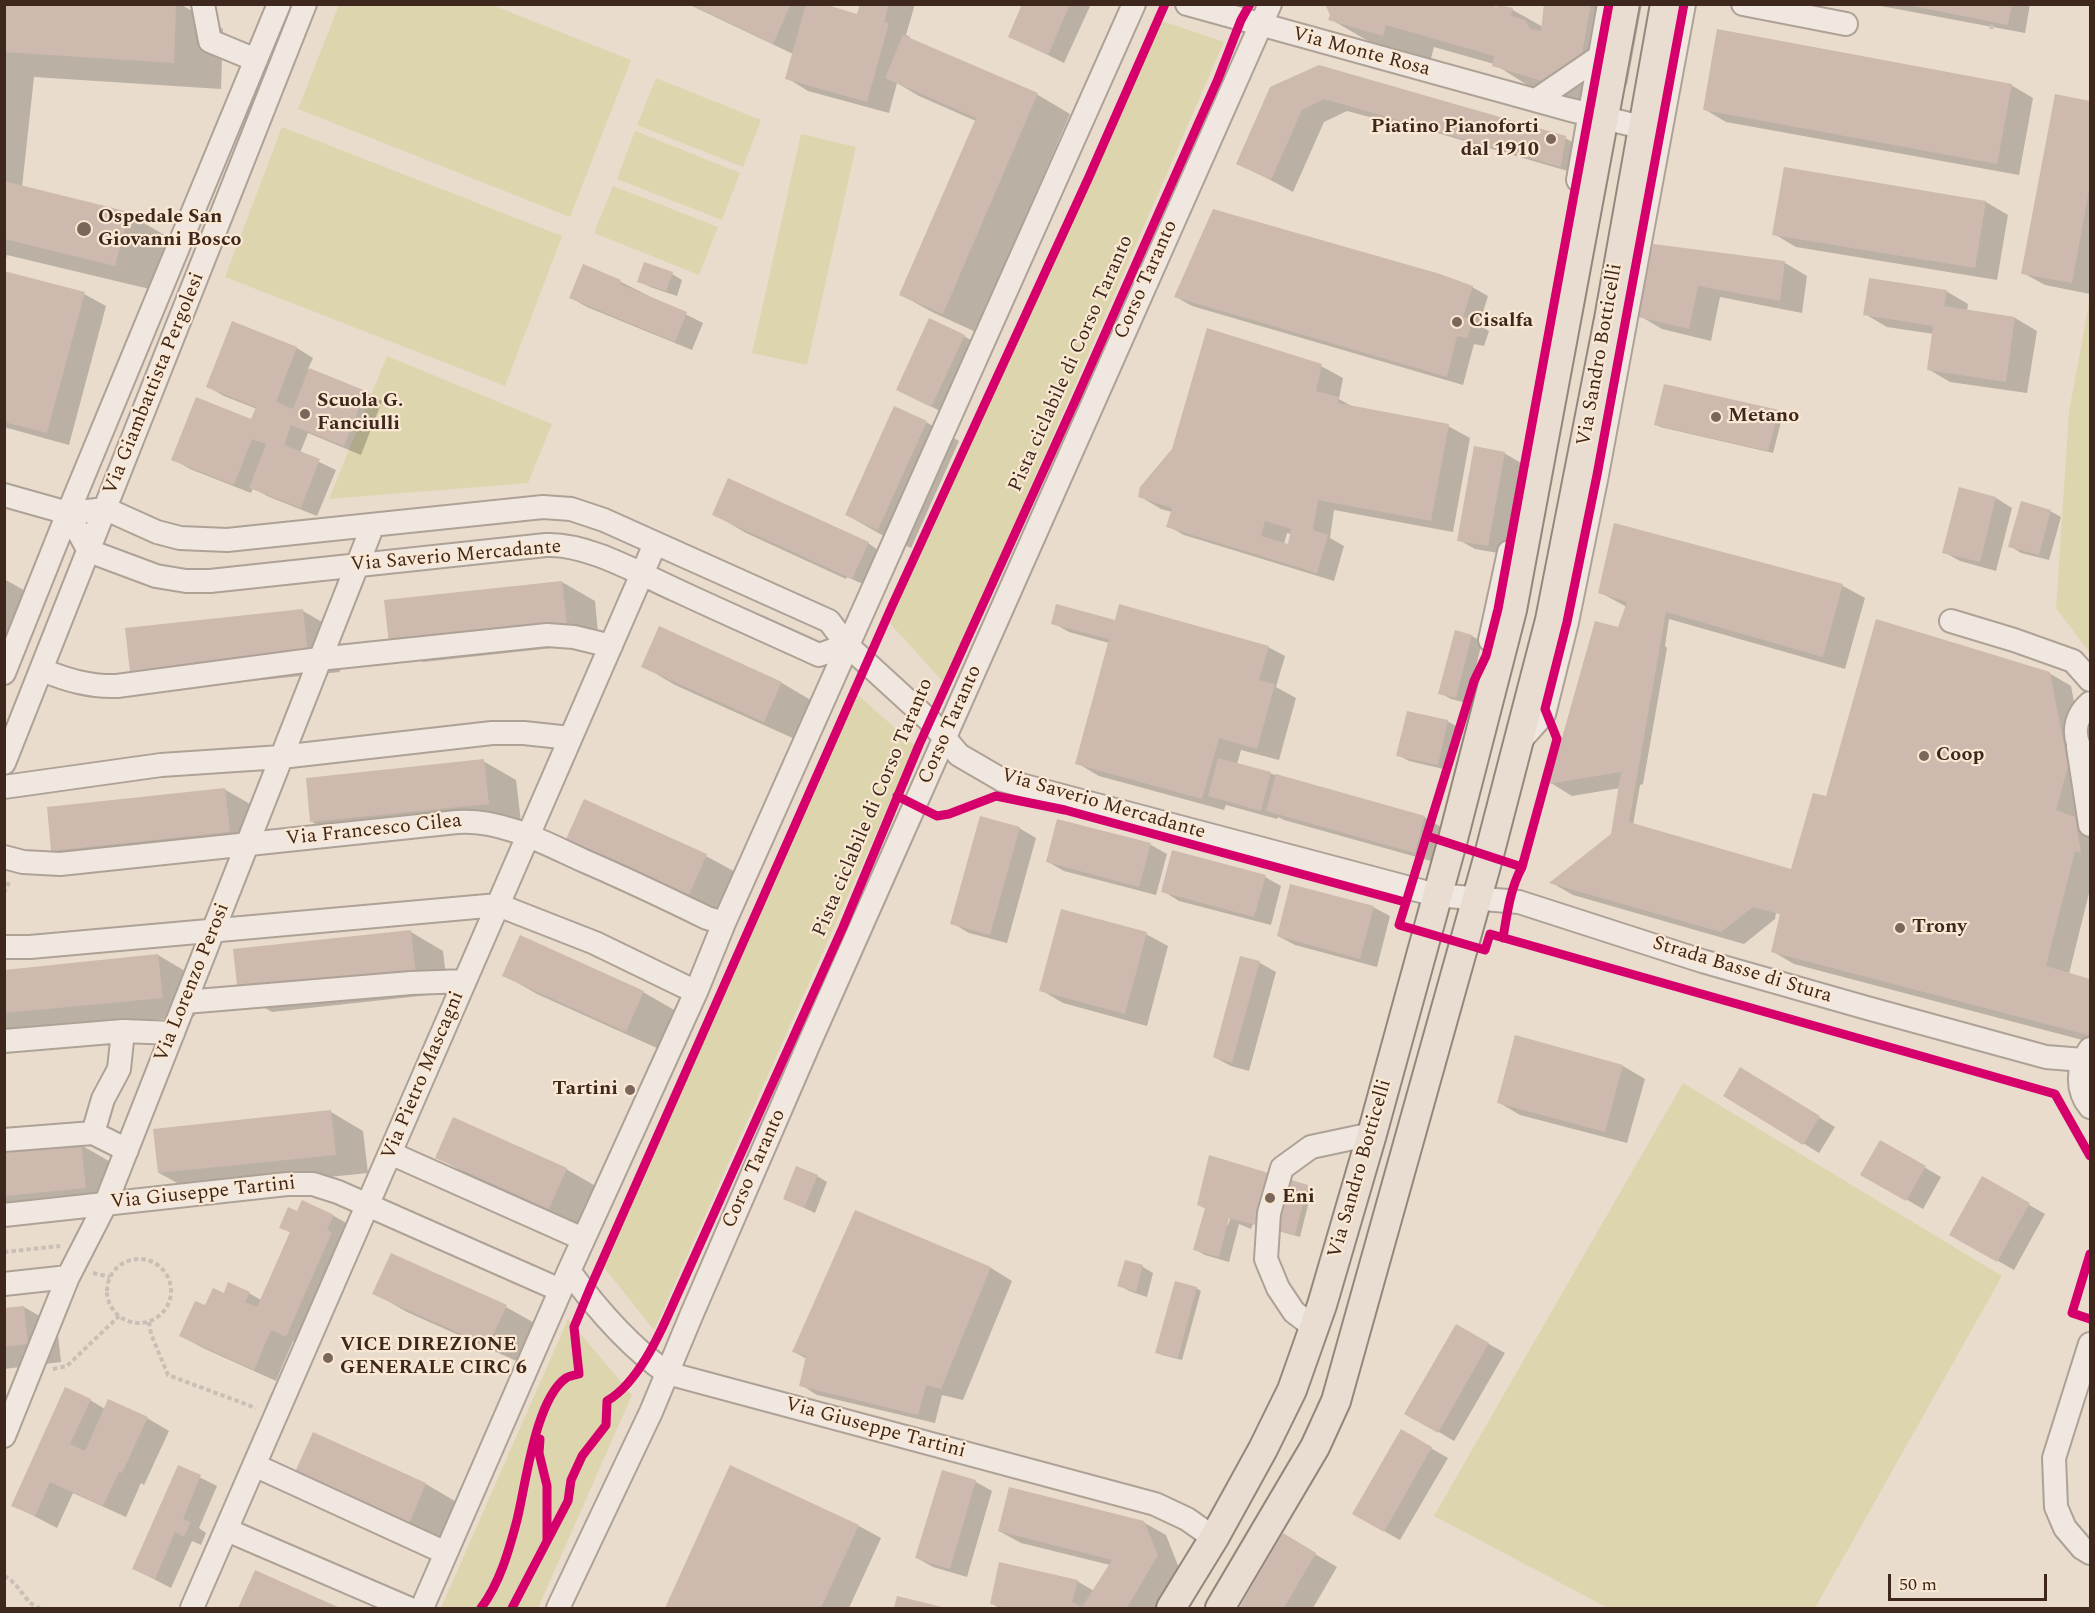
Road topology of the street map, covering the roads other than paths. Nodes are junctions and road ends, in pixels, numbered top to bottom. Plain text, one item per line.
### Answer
1 (203, 4) edge
2 (279, 4) edge
3 (305, 4) edge
4 (1134, 4) edge
5 (1187, 4) edge
6 (1270, 4) edge
7 (1609, 4) edge
8 (1624, 4) edge
9 (1665, 4) edge
10 (1684, 4) edge
11 (1743, 4) edge
12 (1846, 24) dead end
13 (1260, 26) junction
14 (1599, 57) junction
15 (256, 60) junction
16 (1536, 100) junction
17 (1596, 116) junction
18 (1651, 129) junction
19 (4, 495) edge
20 (106, 509) junction
21 (68, 513) junction
22 (373, 525) junction
23 (655, 544) junction
24 (89, 551) junction
25 (357, 566) junction
26 (642, 574) junction
27 (1951, 621) dead end
28 (847, 645) junction
29 (610, 646) junction
30 (320, 659) junction
31 (2073, 661) junction
32 (42, 670) junction
33 (4, 673) edge
34 (2091, 680) edge
35 (2087, 707) edge
36 (570, 738) junction
37 (944, 739) junction
38 (2084, 754) edge
39 (281, 757) junction
40 (4, 763) edge
41 (4, 787) edge
42 (2091, 825) edge
43 (528, 836) junction
44 (246, 845) junction
45 (4, 857) edge
46 (1436, 895) junction
47 (1476, 897) junction
48 (498, 904) junction
49 (724, 923) junction
50 (215, 931) junction
51 (4, 947) edge
52 (465, 981) junction
53 (696, 992) junction
54 (185, 1002) junction
55 (123, 1030) junction
56 (173, 1033) junction
57 (4, 1041) edge
58 (2087, 1055) edge
59 (2046, 1057) junction
60 (2080, 1087) junction
61 (2091, 1107) edge
62 (1372, 1134) junction
63 (100, 1136) junction
64 (4, 1140) edge
65 (127, 1150) junction
66 (390, 1153) junction
67 (368, 1204) junction
68 (105, 1205) junction
69 (4, 1215) edge
70 (583, 1239) junction
71 (68, 1278) junction
72 (565, 1280) junction
73 (4, 1284) edge
74 (1315, 1328) junction
75 (2091, 1344) edge
76 (668, 1373) junction
77 (12, 1397) edge
78 (4, 1436) edge
79 (254, 1465) junction
80 (226, 1530) junction
81 (1214, 1538) junction
82 (446, 1553) junction
83 (2091, 1553) edge
84 (192, 1608) edge
85 (408, 1608) edge
86 (422, 1608) edge
87 (558, 1608) edge
88 (1171, 1608) edge
89 (1220, 1608) edge

1 - 15 street
2 - 15 street, Via Giambattista Pergolesi
3 - 20 street, Via Giambattista Pergolesi
4 - 28 street
5 - 13 street, Via Monte Rosa
6 - 13 street, Corso Taranto
7 - 14 street, Via Sandro Botticelli
8 - 17 main road, Via Sandro Botticelli
9 - 18 main road, Via Sandro Botticelli
10 - 18 street, Via Sandro Botticelli
11 - 12 street
13 - 16 street, Via Monte Rosa
13 - 37 street, Corso Taranto
14 - 16 street
14 - 17 street, Via Sandro Botticelli
15 - 21 street, Via Giambattista Pergolesi
16 - 17 street, Via Monte Rosa
17 - 18 street, Via Monte Rosa
17 - 46 main road, Via Sandro Botticelli
18 - 47 main road, Via Sandro Botticelli
19 - 21 street, Via Saverio Mercadante
20 - 21 street, Via Saverio Mercadante
20 - 22 street, Via Saverio Mercadante
20 - 24 street, Via Giambattista Pergolesi
21 - 24 street
21 - 33 street, Via Giambattista Pergolesi
22 - 23 street, Via Saverio Mercadante
22 - 25 street, Via Lorenzo Perosi
23 - 26 street, Via Pietro Mascagni
23 - 28 street, Via Saverio Mercadante
24 - 25 street, Via Saverio Mercadante
24 - 32 street, Via Giambattista Pergolesi
25 - 26 street, Via Saverio Mercadante
25 - 30 street, Via Lorenzo Perosi
26 - 28 street, Via Saverio Mercadante
26 - 29 street, Via Pietro Mascagni
27 - 31 street
28 - 37 street, Via Saverio Mercadante
28 - 49 street
29 - 30 street
29 - 36 street, Via Pietro Mascagni
30 - 32 street
30 - 39 street, Via Lorenzo Perosi
31 - 34 street
31 - 35 street
32 - 40 street, Via Giambattista Pergolesi
35 - 38 street
36 - 39 street
36 - 43 street, Via Pietro Mascagni
37 - 46 street, Via Saverio Mercadante
37 - 76 street, Corso Taranto
38 - 42 street
39 - 41 street
39 - 44 street, Via Lorenzo Perosi
43 - 44 street, Via Francesco Cilea
43 - 48 street, Via Pietro Mascagni
43 - 49 street, Via Francesco Cilea
44 - 45 street, Via Francesco Cilea
44 - 50 street, Via Lorenzo Perosi
46 - 47 street, Strada Basse di Stura
46 - 62 main road, Via Sandro Botticelli
47 - 59 street, Strada Basse di Stura
47 - 89 main road, Via Sandro Botticelli
48 - 50 street
48 - 52 street, Via Pietro Mascagni
48 - 53 street
49 - 53 street
50 - 51 street
50 - 54 street, Via Lorenzo Perosi
52 - 54 street
52 - 66 street, Via Pietro Mascagni
53 - 70 street
54 - 56 street, Via Lorenzo Perosi
55 - 56 street
55 - 57 street
55 - 63 street
56 - 65 street, Via Lorenzo Perosi
58 - 59 street, Strada Basse di Stura
58 - 60 street
59 - 60 street, Strada Basse di Stura
60 - 61 street, Strada Basse di Stura
62 - 74 main road, Via Sandro Botticelli
62 - 74 street
63 - 64 street
63 - 65 street
65 - 68 street, Via Lorenzo Perosi
66 - 67 street, Via Pietro Mascagni
66 - 70 street
67 - 68 street, Via Giuseppe Tartini
67 - 72 street, Via Giuseppe Tartini
67 - 79 street, Via Pietro Mascagni
68 - 69 street, Via Giuseppe Tartini
68 - 71 street, Via Lorenzo Perosi
70 - 72 street
71 - 73 street
71 - 77 street, Via Lorenzo Perosi
72 - 76 street, Via Giuseppe Tartini
72 - 82 street
74 - 81 main road, Via Sandro Botticelli
75 - 83 street
76 - 81 street, Via Giuseppe Tartini
76 - 87 street, Corso Taranto
77 - 78 street, Via Lorenzo Perosi
79 - 80 street, Via Pietro Mascagni
79 - 82 street
80 - 84 street, Via Pietro Mascagni
80 - 85 street
81 - 88 main road, Via Sandro Botticelli
82 - 86 street

